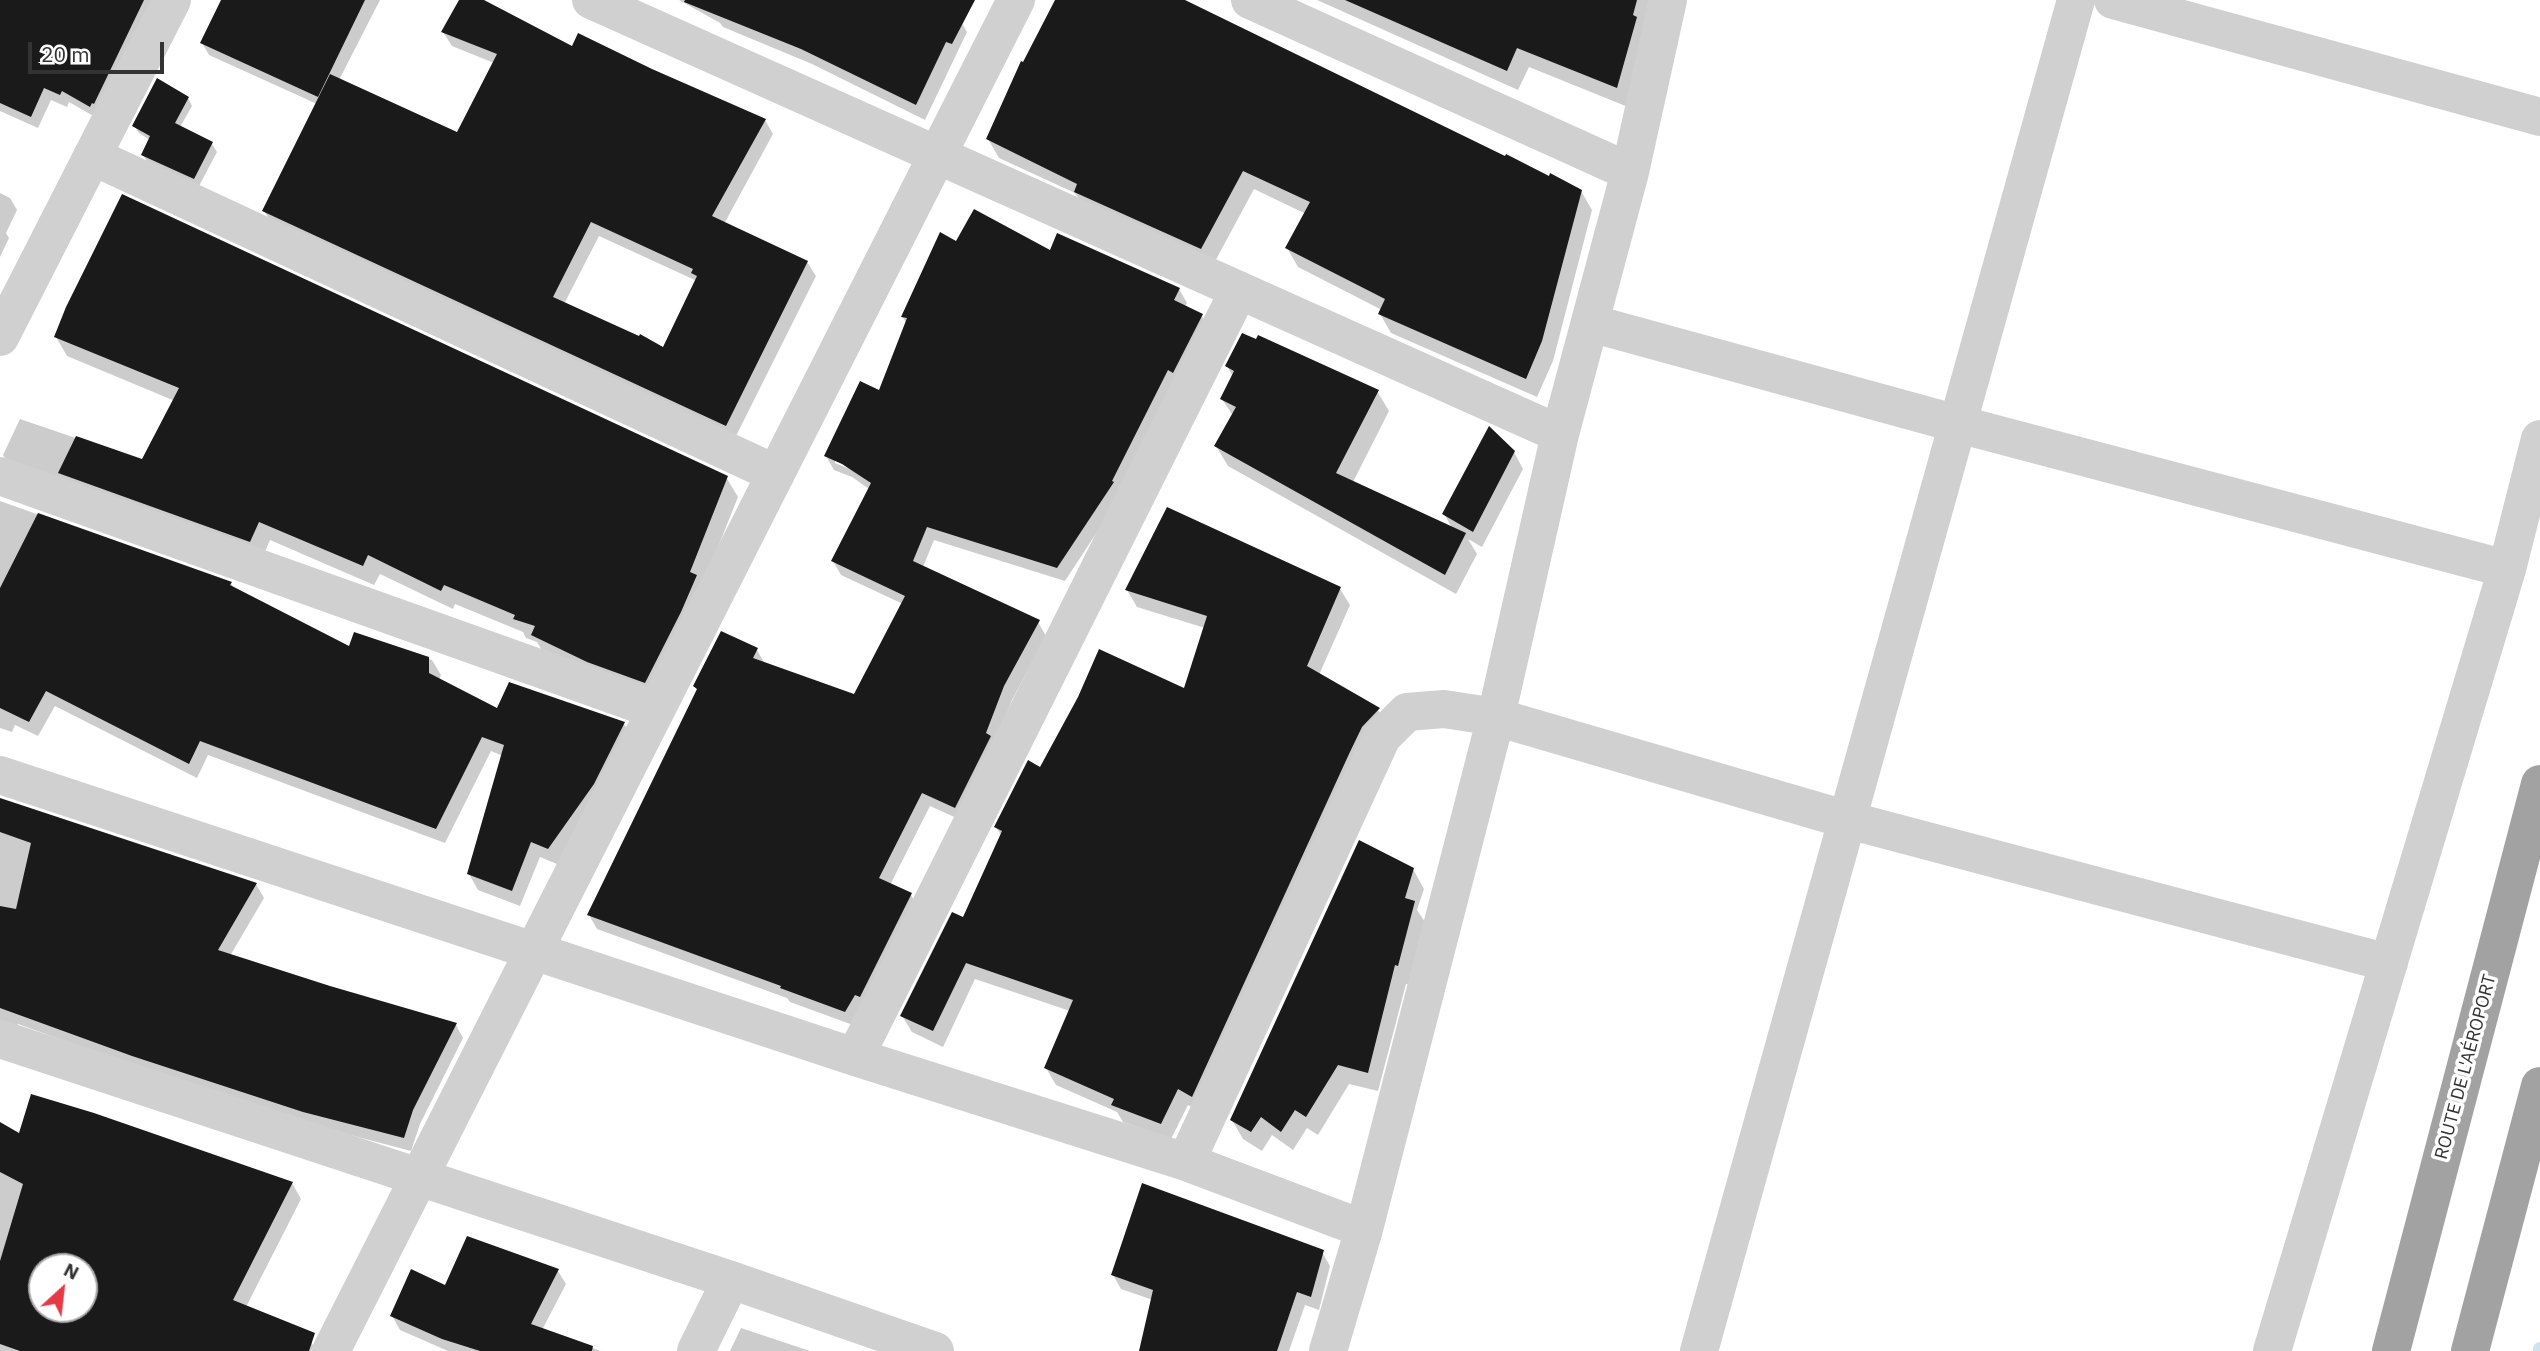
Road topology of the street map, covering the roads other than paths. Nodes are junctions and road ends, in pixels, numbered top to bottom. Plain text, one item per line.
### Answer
1 (172, 0) edge
2 (591, 0) edge
3 (1016, 0) edge
4 (1250, 0) edge
5 (1668, 0) edge
6 (2076, 0) edge
7 (2113, 0) edge
8 (2540, 117) edge
9 (937, 155) junction
10 (92, 156) junction
11 (1630, 172) junction
12 (1239, 290) junction
13 (1590, 323) junction
14 (0, 337) edge
15 (1958, 424) junction
16 (1560, 435) junction
17 (2540, 439) edge
18 (776, 474) junction
19 (0, 476) edge
20 (2507, 569) junction
21 (656, 710) junction
22 (1496, 717) junction
23 (0, 775) edge
24 (2540, 784) edge
25 (1848, 820) junction
26 (534, 949) junction
27 (2389, 963) junction
28 (0, 1040) edge
29 (855, 1057) junction
30 (2540, 1086) edge
31 (1186, 1162) junction
32 (419, 1177) junction
33 (1364, 1229) junction
34 (731, 1280) junction
35 (331, 1351) edge
36 (696, 1351) edge
37 (935, 1351) edge
38 (1328, 1351) edge
39 (1699, 1351) edge
40 (2272, 1351) edge
41 (2391, 1351) edge
42 (2470, 1351) edge

1 - 10 street
2 - 9 street
3 - 9 street
4 - 11 street
5 - 11 street
6 - 15 street
7 - 8 street
9 - 12 street
9 - 18 street
10 - 14 street
10 - 18 street
11 - 13 street
12 - 16 street
12 - 29 street
13 - 15 street
13 - 16 street
15 - 20 street
15 - 25 street
16 - 22 street
17 - 20 street
18 - 21 street
19 - 21 street
20 - 27 street
21 - 26 street
22 - 25 street
22 - 31 street
22 - 33 street
23 - 26 street
24 - 41 highway, ROUTE DE L'AÉROPORT
25 - 27 street
25 - 39 street
26 - 29 street
26 - 32 street
27 - 40 street
28 - 32 street
29 - 31 street
30 - 42 highway
31 - 33 street
32 - 34 street
32 - 35 street
33 - 38 street
34 - 36 street
34 - 37 street

